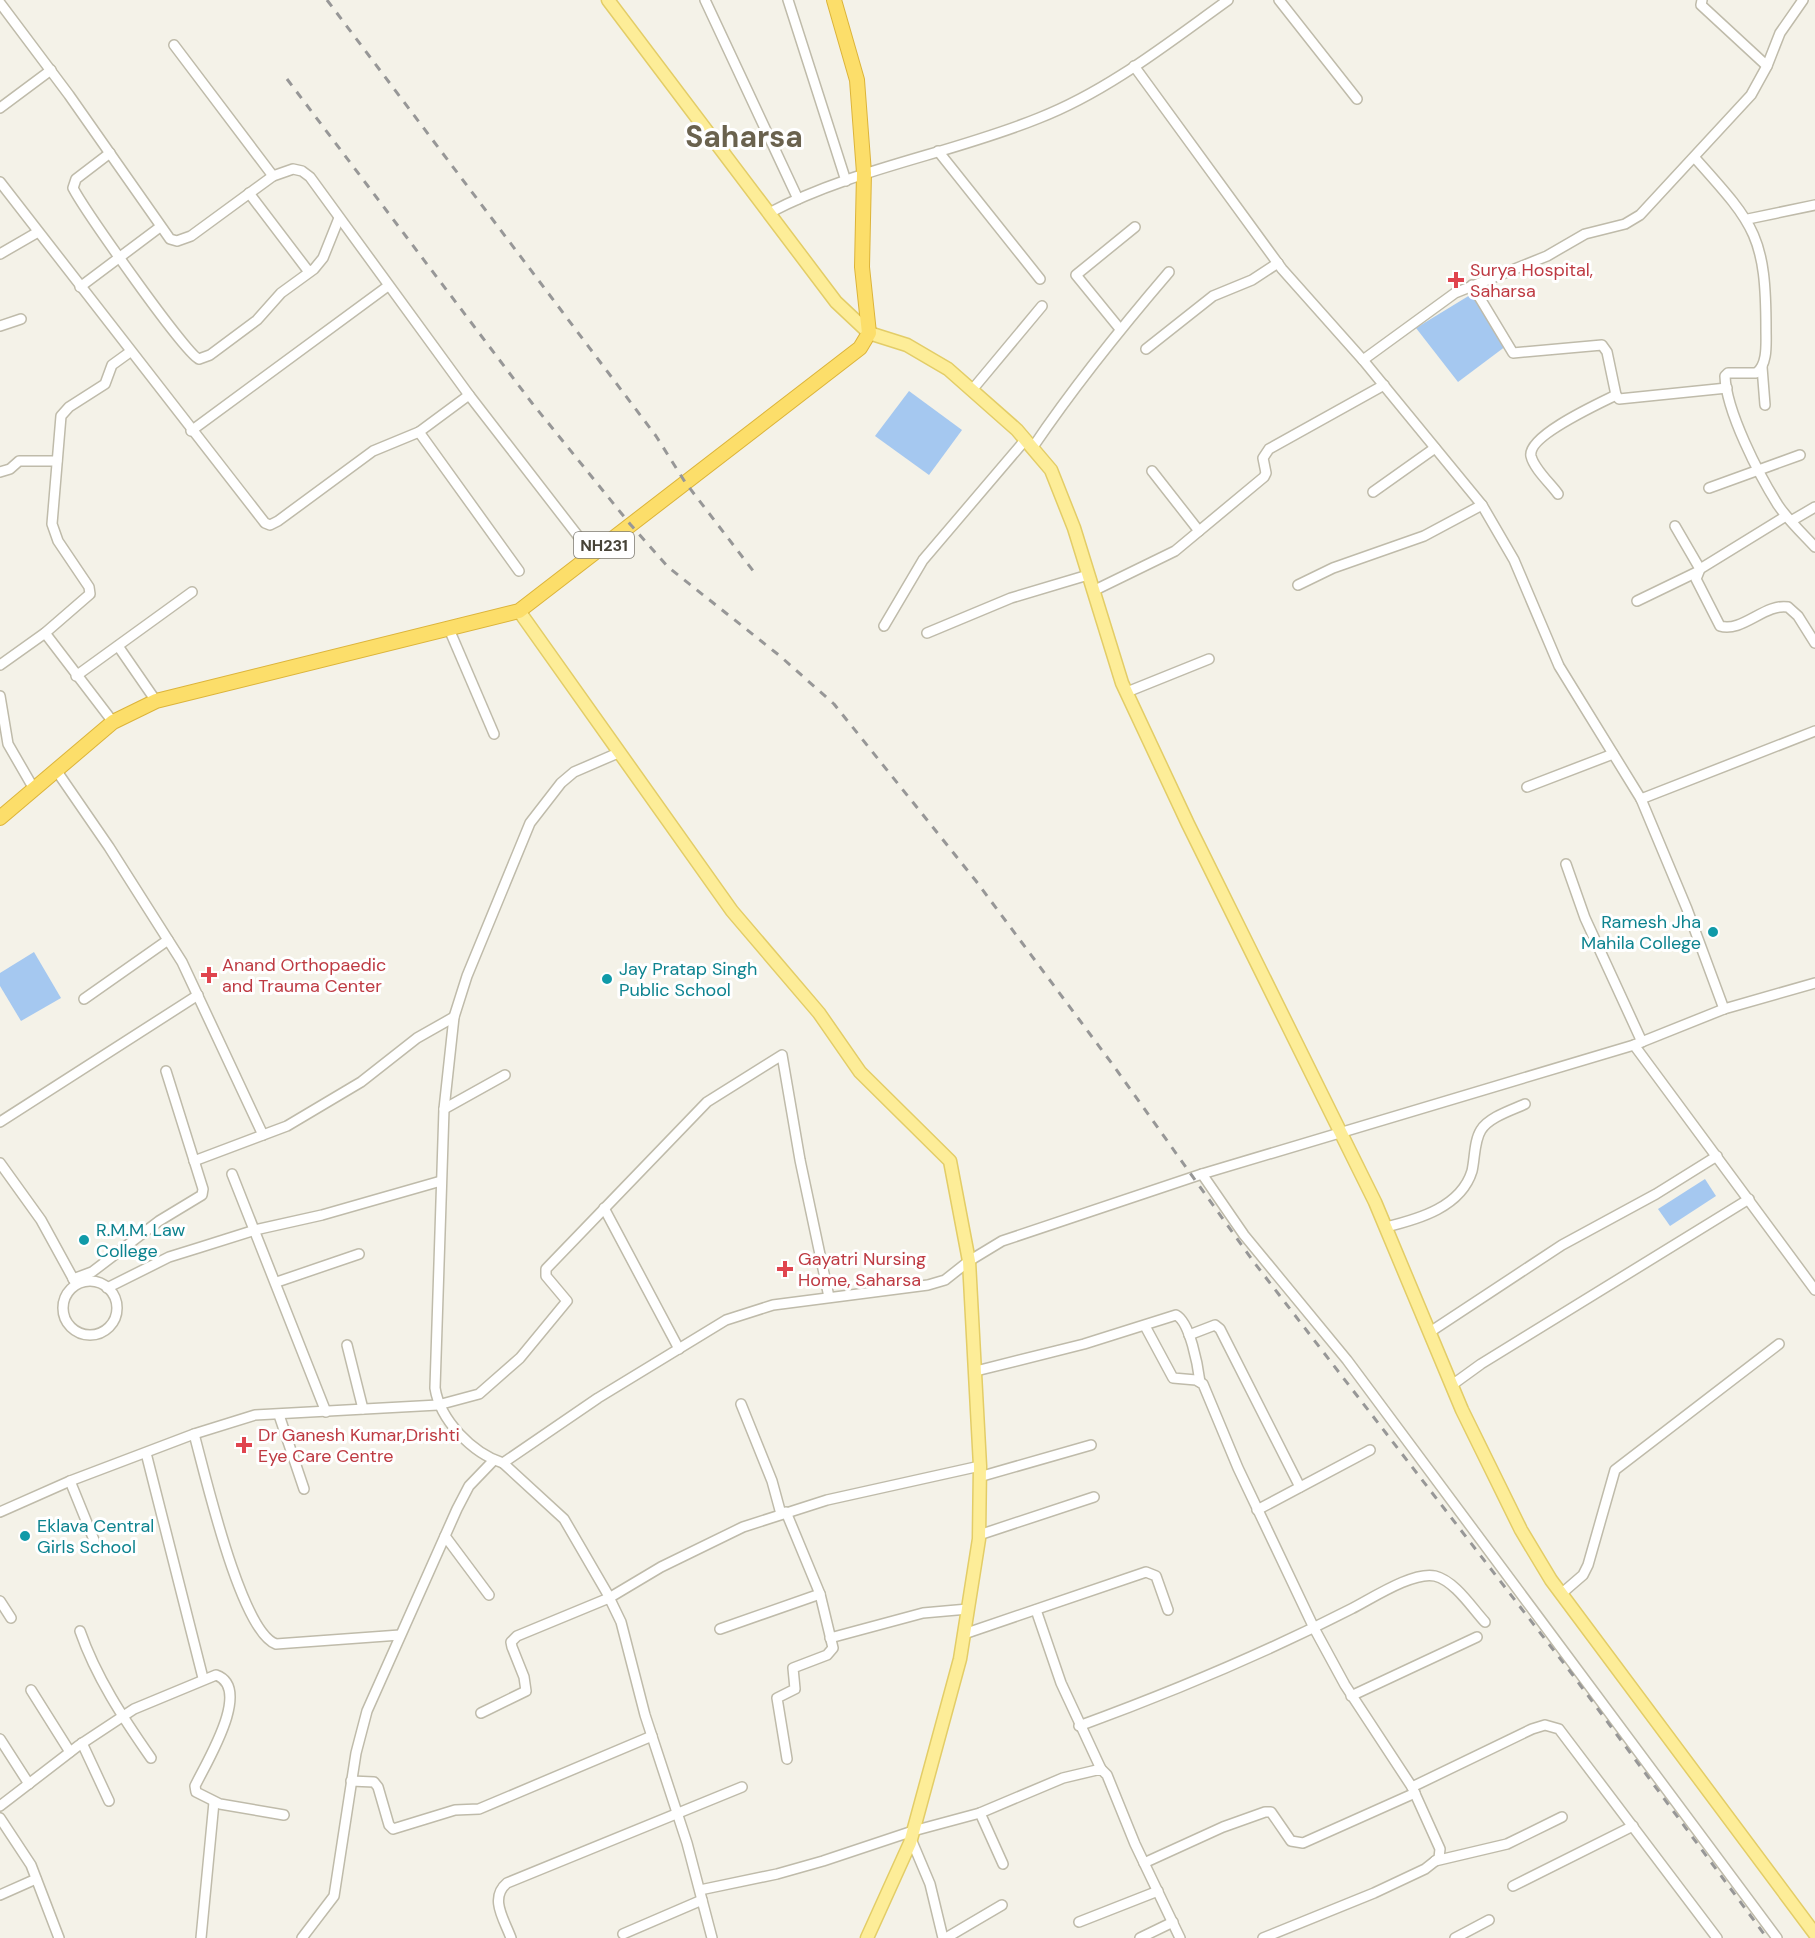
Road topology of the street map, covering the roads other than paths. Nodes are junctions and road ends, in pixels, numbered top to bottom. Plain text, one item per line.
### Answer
1 (608, 0) edge
2 (705, 0) edge
3 (788, 0) edge
4 (834, 0) edge
5 (1228, 0) edge
6 (1279, 0) edge
7 (1702, 0) edge
8 (1803, 0) edge
9 (0, 3) edge
10 (174, 45) dead end
11 (1134, 66) junction
12 (1767, 66) junction
13 (51, 70) junction
14 (1357, 99) dead end
15 (0, 108) edge
16 (938, 151) junction
17 (110, 153) junction
18 (1695, 158) junction
19 (864, 173) junction
20 (273, 176) junction
21 (846, 181) junction
22 (0, 182) edge
23 (249, 193) junction
24 (798, 199) junction
25 (1815, 205) edge
26 (769, 213) junction
27 (339, 218) junction
28 (1748, 219) junction
29 (160, 227) junction
30 (1135, 227) dead end
31 (38, 232) junction
32 (0, 254) edge
33 (120, 257) junction
34 (1278, 263) junction
35 (309, 272) junction
36 (1169, 272) dead end
37 (1040, 279) dead end
38 (1472, 285) junction
39 (388, 286) junction
40 (80, 287) junction
41 (1042, 306) dead end
42 (21, 319) dead end
43 (0, 326) edge
44 (1120, 329) junction
45 (869, 333) junction
46 (1146, 348) dead end
47 (130, 352) junction
48 (1363, 360) junction
49 (1762, 368) junction
50 (1384, 385) junction
51 (1727, 388) junction
52 (972, 390) junction
53 (469, 395) junction
54 (1616, 395) junction
55 (1764, 405) dead end
56 (191, 431) junction
57 (419, 432) junction
58 (1030, 443) junction
59 (1435, 448) junction
60 (1800, 455) dead end
61 (57, 460) junction
62 (1152, 471) dead end
63 (1759, 471) junction
64 (0, 472) edge
65 (1709, 488) dead end
66 (1373, 492) dead end
67 (1558, 494) dead end
68 (1482, 505) junction
69 (1815, 507) edge
70 (1789, 519) junction
71 (1675, 526) dead end
72 (1199, 531) junction
73 (1815, 547) edge
74 (591, 554) junction
75 (519, 571) dead end
76 (1698, 571) junction
77 (1088, 575) junction
78 (1298, 585) dead end
79 (1094, 591) junction
80 (192, 592) dead end
81 (1637, 601) dead end
82 (519, 611) junction
83 (884, 626) dead end
84 (450, 629) junction
85 (45, 633) junction
86 (927, 633) dead end
87 (1815, 643) edge
88 (118, 646) junction
89 (1209, 659) dead end
90 (0, 665) edge
91 (76, 676) junction
92 (1127, 692) junction
93 (0, 696) edge
94 (156, 700) junction
95 (112, 722) junction
96 (1815, 731) edge
97 (494, 734) dead end
98 (618, 753) junction
99 (1613, 754) junction
100 (56, 770) junction
101 (1527, 788) dead end
102 (34, 789) junction
103 (1641, 799) junction
104 (0, 817) edge
105 (1566, 864) dead end
106 (168, 939) junction
107 (1815, 983) edge
108 (198, 995) junction
109 (84, 999) dead end
110 (1724, 1009) junction
111 (454, 1017) junction
112 (1638, 1043) junction
113 (166, 1071) dead end
114 (505, 1076) dead end
115 (1525, 1104) dead end
116 (444, 1109) junction
117 (0, 1122) edge
118 (1340, 1131) junction
119 (263, 1135) junction
120 (1717, 1156) junction
121 (194, 1161) junction
122 (0, 1162) edge
123 (232, 1174) dead end
124 (1202, 1174) junction
125 (441, 1181) junction
126 (1749, 1199) junction
127 (604, 1208) junction
128 (1386, 1227) junction
129 (255, 1230) junction
130 (359, 1254) dead end
131 (969, 1261) junction
132 (74, 1282) junction
133 (276, 1282) junction
134 (107, 1288) junction
135 (1815, 1290) edge
136 (829, 1297) junction
137 (1145, 1326) junction
138 (1430, 1332) junction
139 (1189, 1335) junction
140 (1779, 1344) dead end
141 (347, 1345) dead end
142 (679, 1349) junction
143 (975, 1371) junction
144 (1200, 1382) junction
145 (1452, 1385) junction
146 (741, 1404) dead end
147 (438, 1405) junction
148 (363, 1410) junction
149 (326, 1412) junction
150 (279, 1415) junction
151 (194, 1434) junction
152 (1091, 1445) dead end
153 (1370, 1450) dead end
154 (146, 1453) junction
155 (498, 1461) junction
156 (980, 1472) junction
157 (70, 1481) junction
158 (1300, 1487) junction
159 (304, 1489) dead end
160 (1094, 1497) dead end
161 (1257, 1510) junction
162 (0, 1512) edge
163 (783, 1513) junction
164 (979, 1535) junction
165 (445, 1536) junction
166 (94, 1540) dead end
167 (489, 1594) dead end
168 (820, 1594) junction
169 (1561, 1594) junction
170 (609, 1598) junction
171 (0, 1601) edge
172 (968, 1609) junction
173 (1035, 1610) junction
174 (1168, 1610) dead end
175 (11, 1618) dead end
176 (1485, 1622) dead end
177 (1314, 1628) junction
178 (720, 1629) dead end
179 (80, 1631) dead end
180 (964, 1634) junction
181 (400, 1635) junction
182 (1477, 1637) dead end
183 (830, 1638) junction
184 (203, 1678) junction
185 (31, 1690) dead end
186 (1352, 1696) junction
187 (481, 1713) dead end
188 (121, 1716) junction
189 (1079, 1726) junction
190 (652, 1736) junction
191 (0, 1738) edge
192 (82, 1743) junction
193 (70, 1752) junction
194 (151, 1758) dead end
195 (787, 1759) dead end
196 (1101, 1769) junction
197 (351, 1780) junction
198 (29, 1784) junction
199 (742, 1786) dead end
200 (1413, 1790) junction
201 (109, 1801) dead end
202 (214, 1802) junction
203 (0, 1806) edge
204 (677, 1813) junction
205 (980, 1813) junction
206 (284, 1815) dead end
207 (1562, 1817) dead end
208 (0, 1818) edge
209 (1633, 1826) junction
210 (912, 1835) junction
211 (1435, 1861) junction
212 (1144, 1863) junction
213 (1003, 1864) dead end
214 (36, 1879) junction
215 (1513, 1886) dead end
216 (699, 1890) junction
217 (1158, 1891) junction
218 (0, 1895) edge
219 (702, 1900) junction
220 (1002, 1905) dead end
221 (1489, 1920) dead end
222 (1079, 1922) dead end
223 (1173, 1922) junction
224 (623, 1934) dead end
225 (1815, 1934) edge
226 (59, 1938) edge
227 (201, 1938) edge
228 (302, 1938) edge
229 (511, 1938) edge
230 (712, 1938) edge
231 (867, 1938) edge
232 (944, 1938) edge
233 (1140, 1938) edge
234 (1180, 1938) edge
235 (1263, 1938) edge
236 (1455, 1938) edge
237 (1717, 1938) edge
238 (1777, 1938) edge

1 - 26 main road
2 - 24 street
3 - 21 street
4 - 19 highway
5 - 11 street
6 - 14 street
7 - 12 street
8 - 12 street
9 - 13 street
10 - 20 street
11 - 16 street
11 - 34 street
12 - 18 street
13 - 15 street
13 - 17 street
16 - 19 street
16 - 37 street
17 - 29 street
17 - 33 street
18 - 28 street
18 - 38 street
19 - 21 street
19 - 45 highway
20 - 23 street
20 - 27 street
21 - 24 street
22 - 31 street
23 - 29 street
23 - 35 street
24 - 26 street
25 - 28 street
26 - 45 main road
27 - 35 street
27 - 39 street
28 - 49 street
29 - 33 street
30 - 44 street
31 - 32 street
31 - 40 street
33 - 35 street
33 - 40 street
34 - 46 street
34 - 48 street
36 - 44 street
38 - 48 street
38 - 54 street
39 - 53 street
39 - 56 street
40 - 47 street
41 - 52 street
42 - 43 street
44 - 58 street
45 - 52 main road
45 - 74 highway, NH231
47 - 56 street
47 - 61 street
48 - 50 street
49 - 51 street
49 - 55 street
50 - 59 street
50 - 72 street
51 - 54 street
51 - 63 street
52 - 58 main road
53 - 57 street
53 - 74 street
54 - 67 street
56 - 57 street
57 - 75 street
58 - 77 main road
58 - 83 street
59 - 66 street
59 - 68 street
60 - 63 street
61 - 64 street
61 - 85 street
62 - 72 street
63 - 65 street
63 - 70 street
68 - 78 street
68 - 99 street
69 - 70 street
70 - 73 street
70 - 76 street
71 - 76 street
72 - 79 street
74 - 82 highway, NH231
76 - 81 street
76 - 87 street
77 - 79 main road
77 - 86 street
79 - 92 main road
80 - 88 street
82 - 84 highway, NH231
82 - 98 main road
84 - 94 highway, NH231
84 - 97 street
85 - 90 street
85 - 91 street
88 - 91 street
88 - 94 street
89 - 92 street
91 - 95 street
92 - 118 main road
93 - 102 street
94 - 95 highway, NH231
95 - 100 highway, NH231
96 - 103 street
98 - 111 street
98 - 131 main road
99 - 101 street
99 - 103 street
100 - 102 highway, NH231
100 - 106 street
102 - 104 highway, NH231
103 - 110 street
105 - 112 street
106 - 108 street
106 - 109 street
107 - 110 street
108 - 117 street
108 - 119 street
110 - 112 street
111 - 116 street
111 - 119 street
112 - 118 street
112 - 120 street
113 - 121 street
114 - 116 street
115 - 128 street
116 - 125 street
118 - 124 street
118 - 128 main road
119 - 121 street
120 - 126 street
120 - 138 street
121 - 132 street
122 - 132 street
123 - 129 street
124 - 131 street
124 - 238 street
125 - 129 street
125 - 147 street
126 - 135 street
126 - 145 street
127 - 136 street
127 - 142 street
127 - 147 street
128 - 138 main road
129 - 133 street
129 - 134 street
130 - 133 street
131 - 136 street
131 - 143 main road
132 - 134 street
132 - 134 street
133 - 149 street
136 - 142 street
137 - 139 street
137 - 143 street
137 - 144 street
138 - 145 main road
139 - 144 street
139 - 158 street
140 - 169 street
141 - 148 street
142 - 155 street
143 - 156 main road
144 - 161 street
145 - 169 main road
146 - 163 street
147 - 148 street
147 - 155 street
148 - 149 street
149 - 150 street
150 - 151 street
150 - 159 street
151 - 154 street
151 - 181 street
152 - 156 street
153 - 158 street
154 - 157 street
154 - 184 street
155 - 165 street
155 - 170 street
156 - 163 street
156 - 164 main road
157 - 162 street
157 - 166 street
158 - 161 street
160 - 164 street
161 - 177 street
163 - 168 street
163 - 170 street
164 - 172 main road
165 - 167 street
165 - 181 street
168 - 178 street
168 - 183 street
169 - 225 main road
170 - 187 street
170 - 190 street
171 - 175 street
172 - 180 main road
172 - 183 street
173 - 174 street
173 - 180 street
173 - 189 street
176 - 177 street
177 - 186 street
177 - 189 street
179 - 188 street
180 - 210 main road
181 - 197 street
182 - 186 street
183 - 195 street
184 - 188 street
184 - 202 street
185 - 193 street
186 - 200 street
188 - 192 street
188 - 194 street
189 - 196 street
190 - 197 street
190 - 204 street
191 - 198 street
192 - 193 street
192 - 201 street
193 - 198 street
196 - 205 street
196 - 212 street
197 - 228 street
198 - 203 street
199 - 204 street
200 - 209 street
200 - 211 street
200 - 212 street
202 - 206 street
202 - 227 street
204 - 216 street
204 - 229 street
205 - 210 street
205 - 213 street
207 - 211 street
208 - 214 street
209 - 215 street
209 - 237 street
210 - 216 street
210 - 231 main road
210 - 232 street
211 - 235 street
212 - 217 street
214 - 218 street
214 - 226 street
216 - 219 street
217 - 222 street
217 - 223 street
219 - 224 street
219 - 230 street
220 - 232 street
221 - 236 street
223 - 233 street
223 - 234 street

